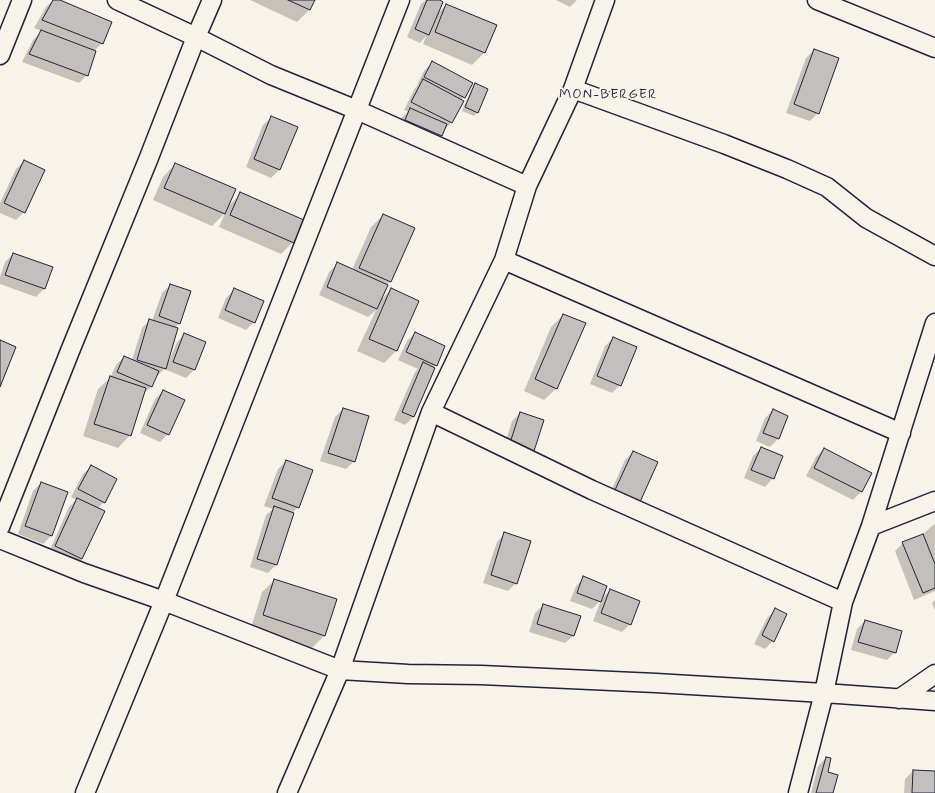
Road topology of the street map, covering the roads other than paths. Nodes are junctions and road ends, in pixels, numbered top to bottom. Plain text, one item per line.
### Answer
1 (22, 0) edge
2 (116, 0) edge
3 (212, 0) edge
4 (400, 0) edge
5 (605, 0) edge
6 (817, 0) edge
7 (196, 37) junction
8 (935, 48) edge
9 (0, 55) edge
10 (573, 89) junction
11 (357, 110) junction
12 (527, 186) junction
13 (935, 256) edge
14 (504, 260) junction
15 (935, 323) edge
16 (431, 412) junction
17 (901, 433) junction
18 (935, 501) edge
19 (871, 526) junction
20 (0, 527) edge
21 (0, 539) edge
22 (164, 601) junction
23 (843, 602) junction
24 (340, 670) junction
25 (935, 674) edge
26 (824, 693) junction
27 (899, 698) junction
28 (935, 701) edge
29 (85, 793) edge
30 (288, 793) edge
31 (798, 793) edge

1 - 9 street
2 - 7 street
3 - 7 street
4 - 11 street
5 - 10 street
6 - 8 street
7 - 11 street
7 - 20 street
10 - 12 street
10 - 13 street
11 - 12 street
11 - 22 street
12 - 14 street
14 - 16 street
14 - 17 street
15 - 17 street
16 - 23 street
16 - 24 street
17 - 19 street
18 - 19 street
19 - 23 street
21 - 22 street
22 - 24 street
22 - 29 street
23 - 26 street
24 - 26 street
24 - 30 street
25 - 27 street
26 - 27 street
26 - 31 street
27 - 28 street

